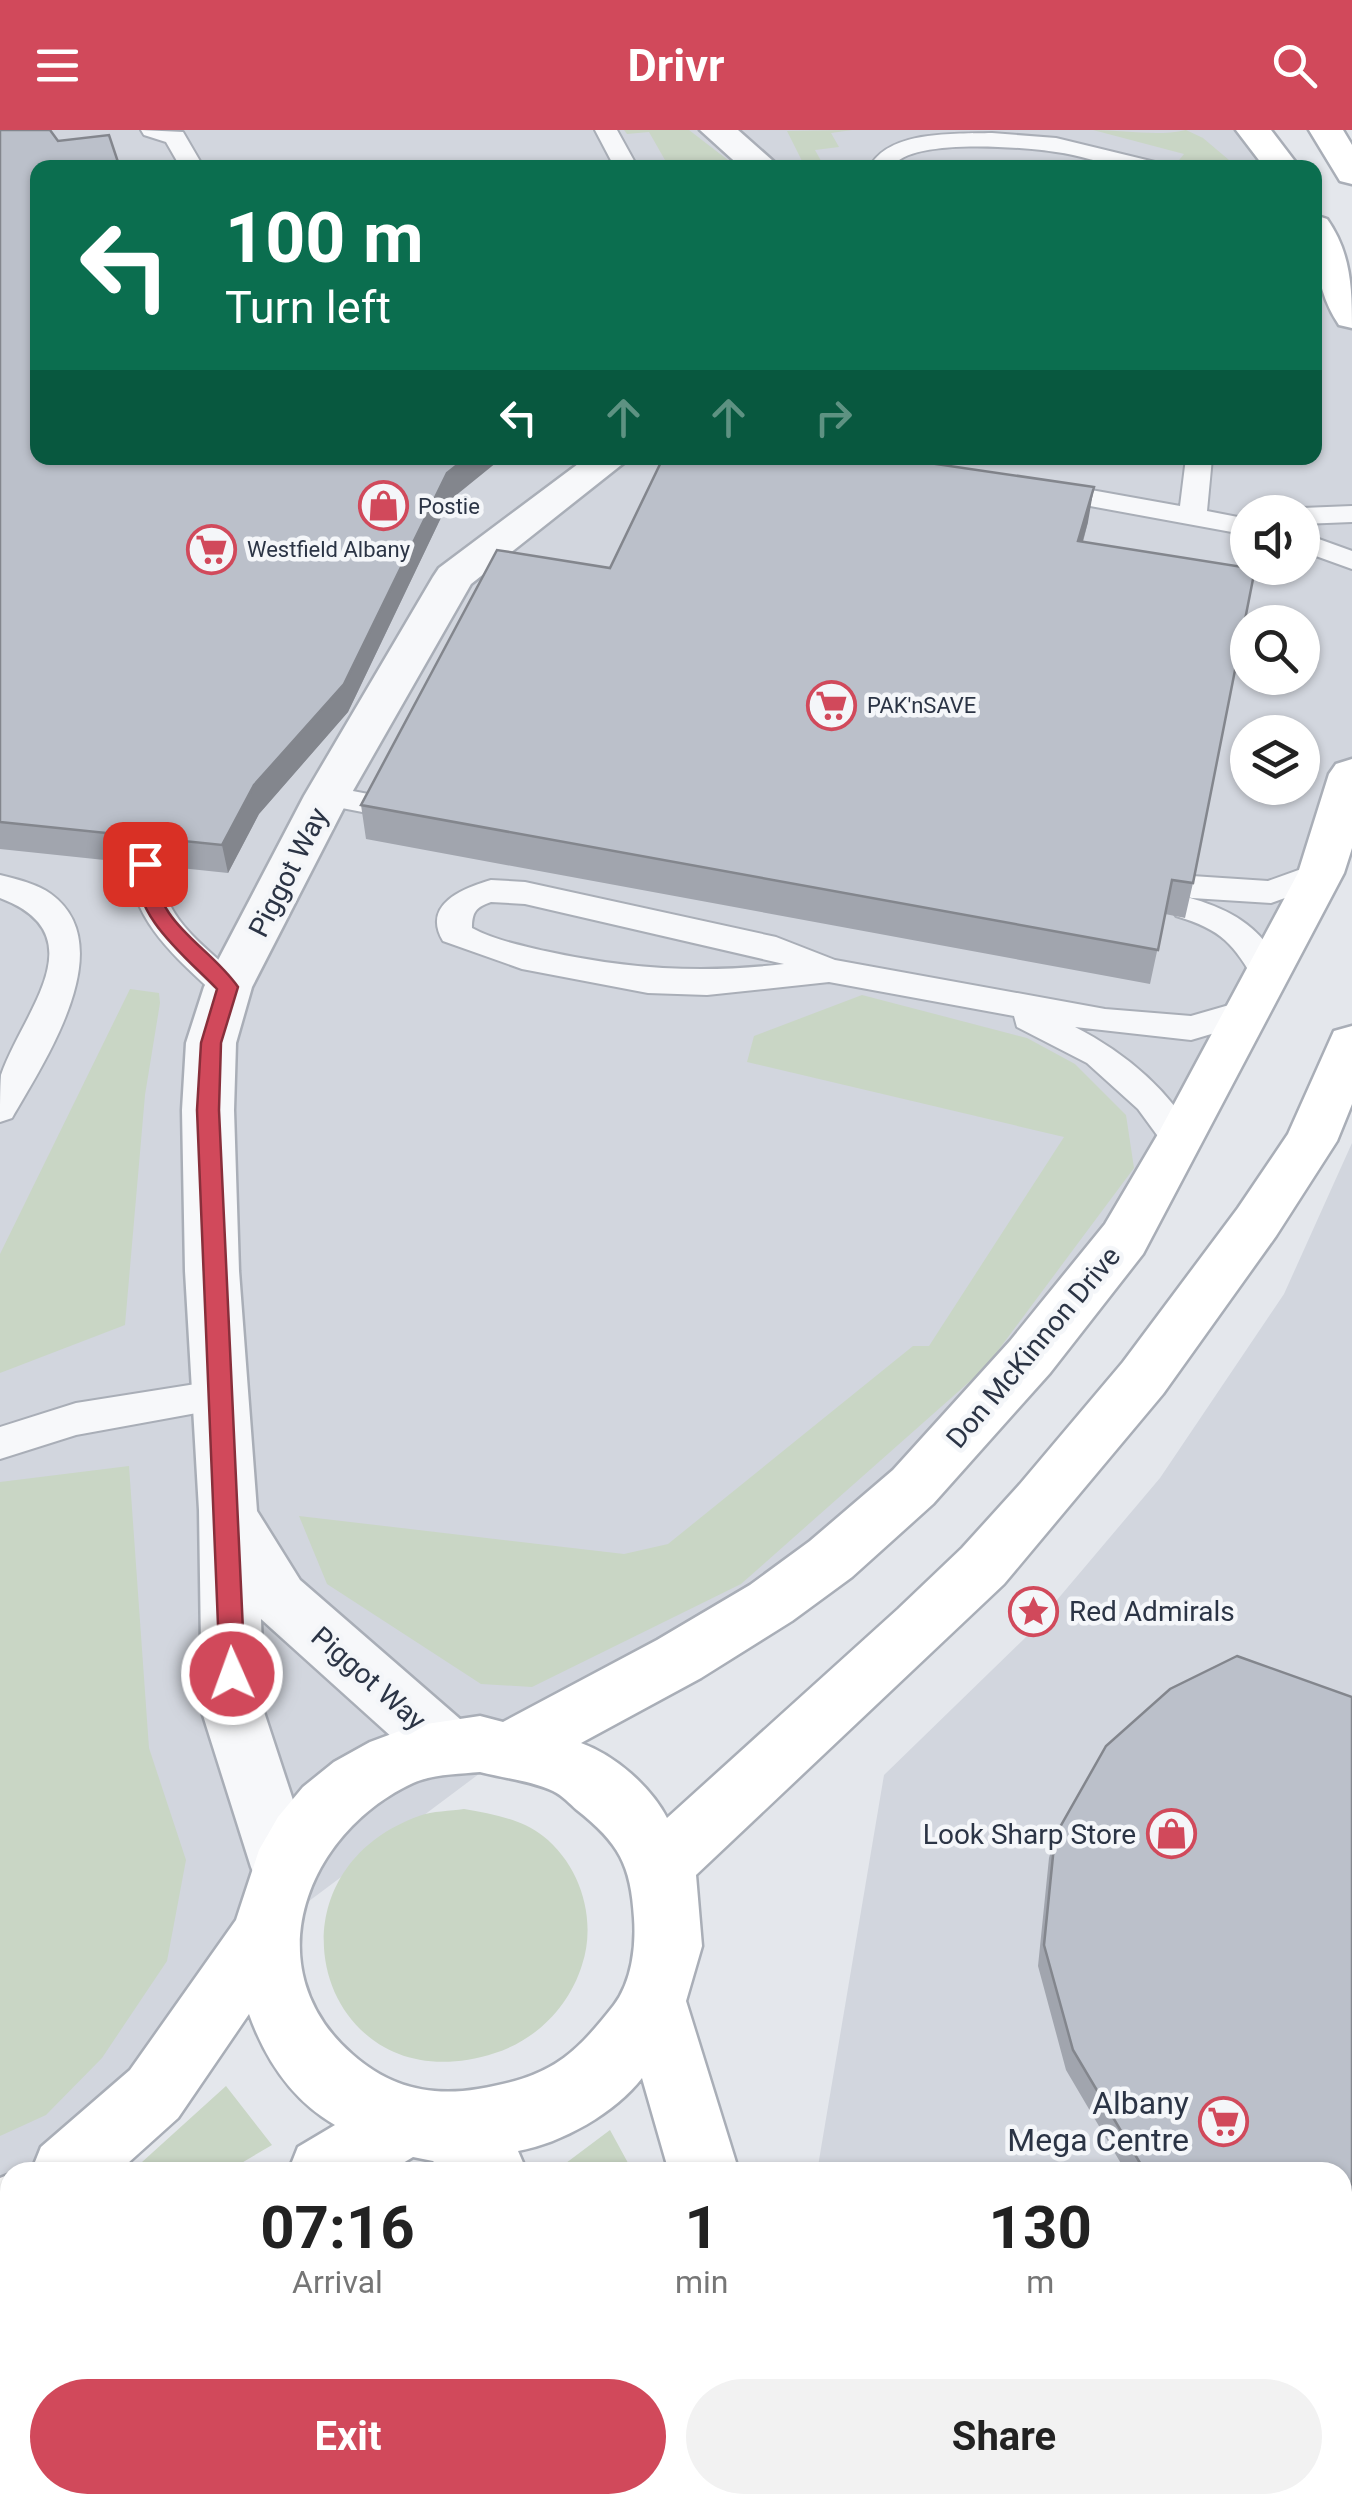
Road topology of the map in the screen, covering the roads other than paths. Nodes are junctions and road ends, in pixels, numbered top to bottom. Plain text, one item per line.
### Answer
1 (190, 130) edge
2 (606, 130) edge
3 (717, 130) edge
4 (771, 130) edge
5 (1253, 130) edge
6 (1326, 130) edge
7 (159, 132) edge
8 (189, 160) edge
9 (623, 160) edge
10 (754, 160) edge
11 (784, 160) edge
12 (884, 160) edge
13 (1118, 160) edge
14 (1277, 160) edge
15 (1352, 174) edge
16 (1322, 243) edge
17 (1352, 317) edge
18 (601, 465) edge
19 (1199, 465) edge
20 (1006, 484) edge
21 (1352, 514) edge
22 (1192, 515) junction
23 (1320, 515) edge
24 (1230, 516) edge
25 (1230, 523) edge
26 (1320, 548) edge
27 (1352, 561) edge
28 (1352, 774) edge
29 (327, 796) junction
30 (383, 806) edge
31 (145, 864) edge
32 (1321, 873) junction
33 (0, 886) edge
34 (829, 970) junction
35 (228, 987) junction
36 (968, 994) junction
37 (1260, 994) junction
38 (1352, 1044) edge
39 (0, 1109) edge
40 (1180, 1141) junction
41 (221, 1395) junction
42 (0, 1443) edge
43 (228, 1510) junction
44 (446, 1746) junction
45 (515, 1747) junction
46 (661, 1865) junction
47 (282, 1868) junction
48 (265, 1934) junction
49 (654, 2005) junction
50 (449, 2141) edge
51 (77, 2162) edge
52 (364, 2162) edge
53 (701, 2162) edge

1 - 7 lane
2 - 9 lane
3 - 10 street
4 - 11 street
5 - 14 main road
6 - 15 main road
7 - 8 lane
12 - 13 lane
16 - 17 main road
18 - 29 street, Piggot Way
19 - 22 lane
20 - 22 lane
21 - 23 lane
22 - 24 lane
22 - 25 lane
26 - 27 lane
28 - 32 main road, Don McKinnon Drive
29 - 30 lane
29 - 35 street, Piggot Way
31 - 35 lane
32 - 37 main road, Don McKinnon Drive
32 - 37 lane
33 - 39 lane
34 - 34 lane
34 - 36 lane
35 - 41 street, Piggot Way
36 - 37 lane
36 - 40 lane
37 - 40 main road, Don McKinnon Drive
38 - 46 main road
40 - 45 main road, Don McKinnon Drive
41 - 42 lane
41 - 43 street, Piggot Way
43 - 44 street, Piggot Way
43 - 47 street, Piggot Way
44 - 45 main road
44 - 47 main road
45 - 46 main road
46 - 49 main road
47 - 48 main road
48 - 50 main road
48 - 51 main road
49 - 50 main road
49 - 53 main road
50 - 52 main road

